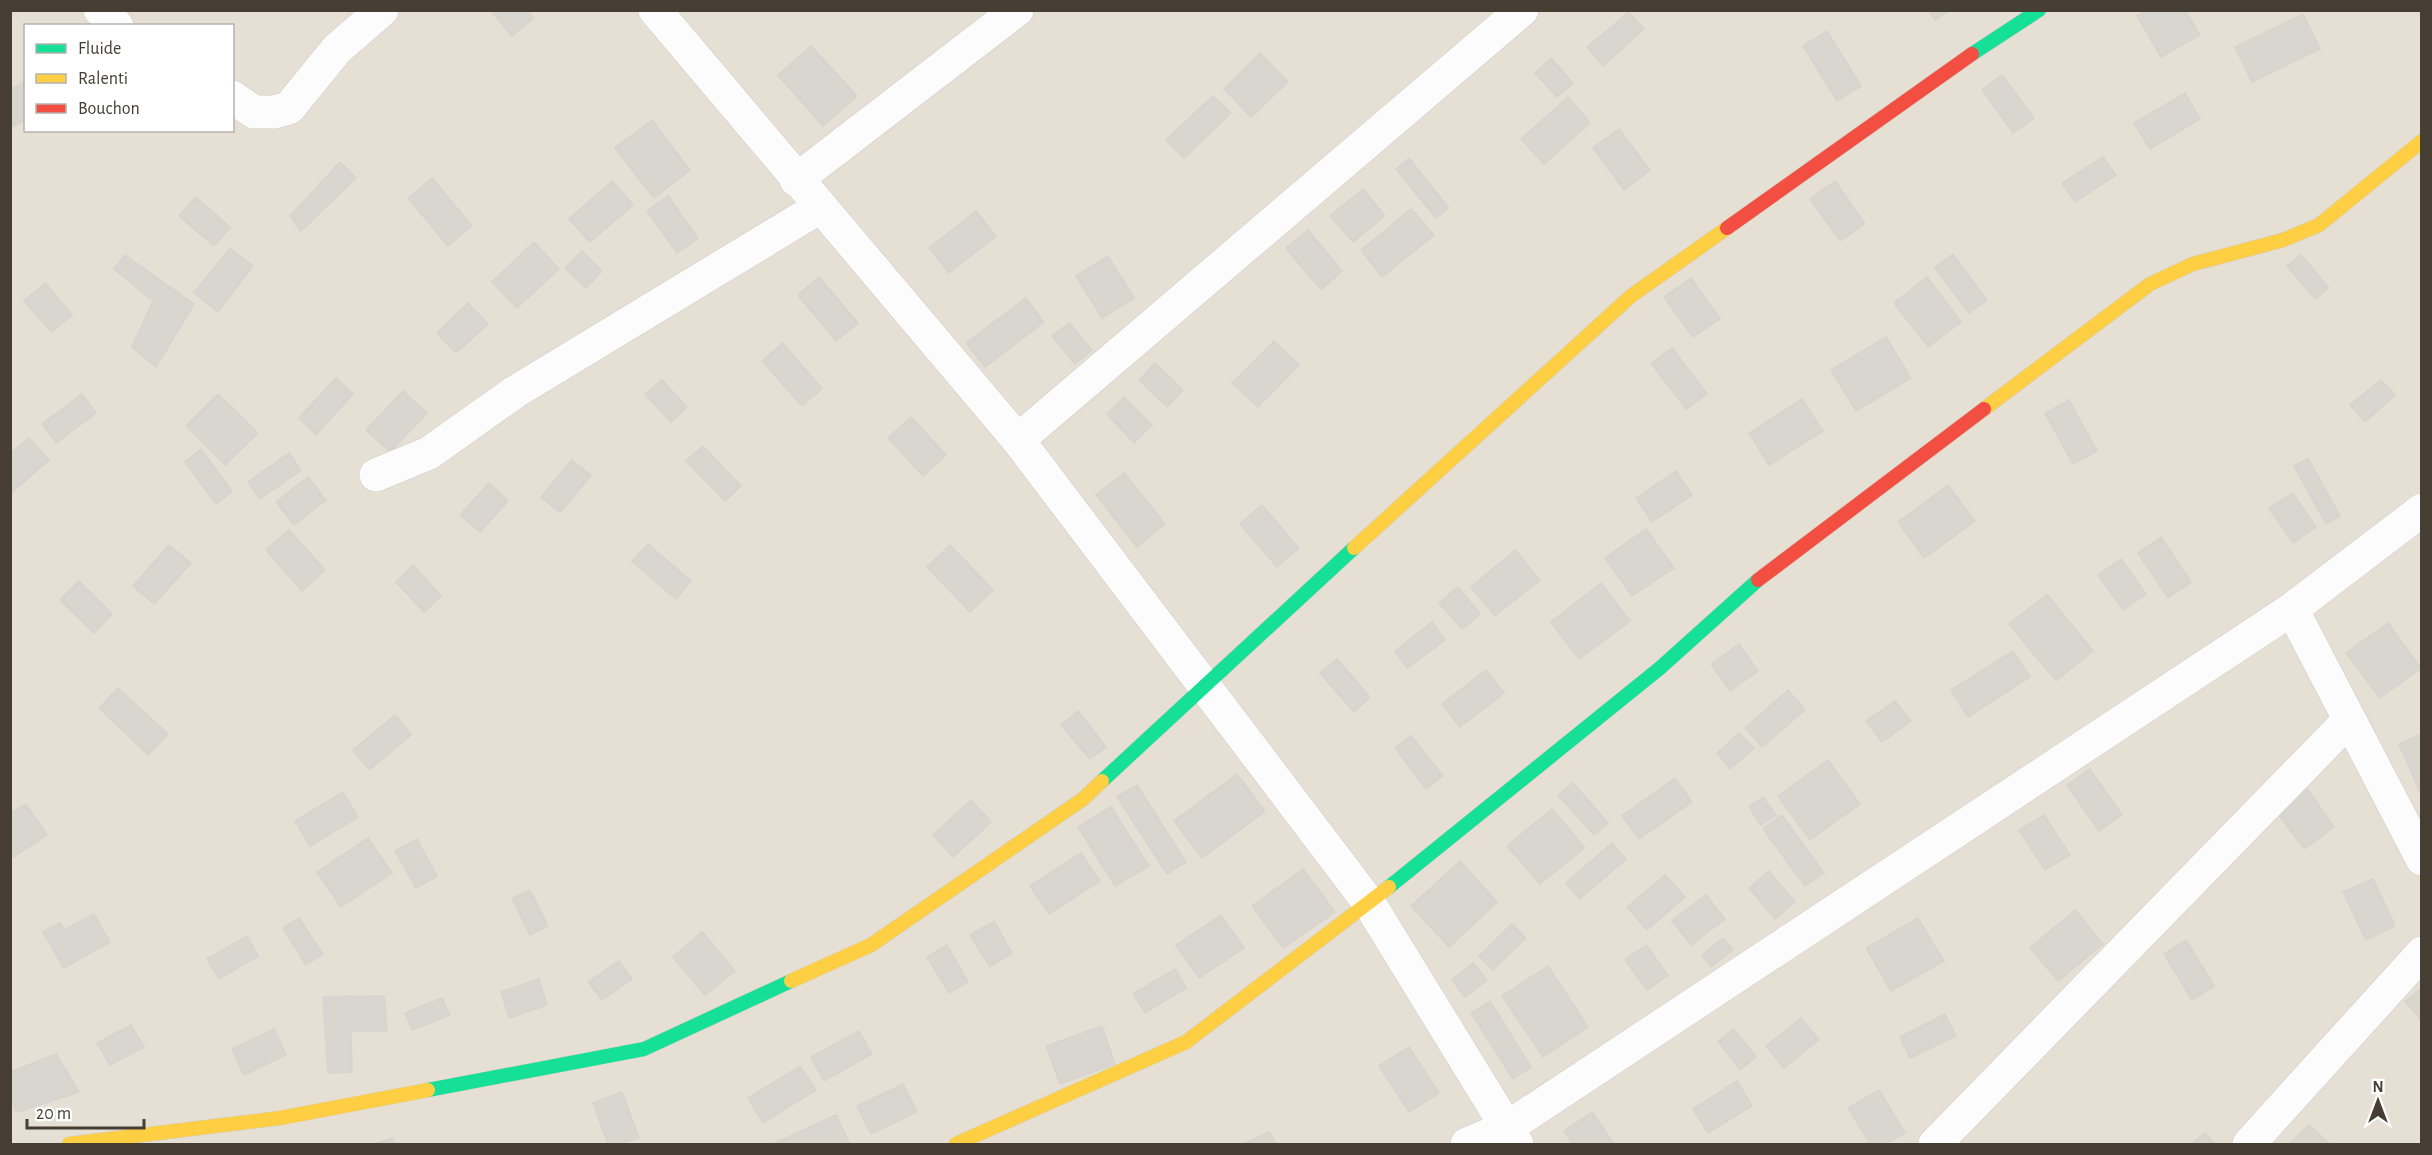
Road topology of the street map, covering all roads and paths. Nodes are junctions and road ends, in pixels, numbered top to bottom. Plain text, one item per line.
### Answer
1 (100, 10) edge
2 (382, 10) edge
3 (655, 10) edge
4 (1017, 10) edge
5 (1522, 10) edge
6 (2039, 10) edge
7 (115, 24) edge
8 (234, 98) edge
9 (2421, 141) edge
10 (796, 180) junction
11 (820, 207) junction
12 (1018, 440) junction
13 (376, 475) dead end
14 (2421, 510) edge
15 (2292, 609) junction
16 (1204, 684) junction
17 (2349, 720) junction
18 (2421, 859) edge
19 (1369, 903) junction
20 (2421, 953) edge
21 (1513, 1136) edge
22 (69, 1144) edge
23 (956, 1144) edge
24 (1467, 1144) edge
25 (1935, 1144) edge
26 (2249, 1144) edge

1 - 7 street
2 - 8 street
3 - 10 street
4 - 10 street
5 - 12 street
6 - 16 street
9 - 19 street
10 - 11 street
11 - 12 street
11 - 13 street
12 - 16 street
14 - 15 street
15 - 17 street
15 - 21 street
16 - 19 street
16 - 22 street
17 - 18 street
17 - 25 street
19 - 21 street
19 - 23 street
20 - 26 street
21 - 24 street

